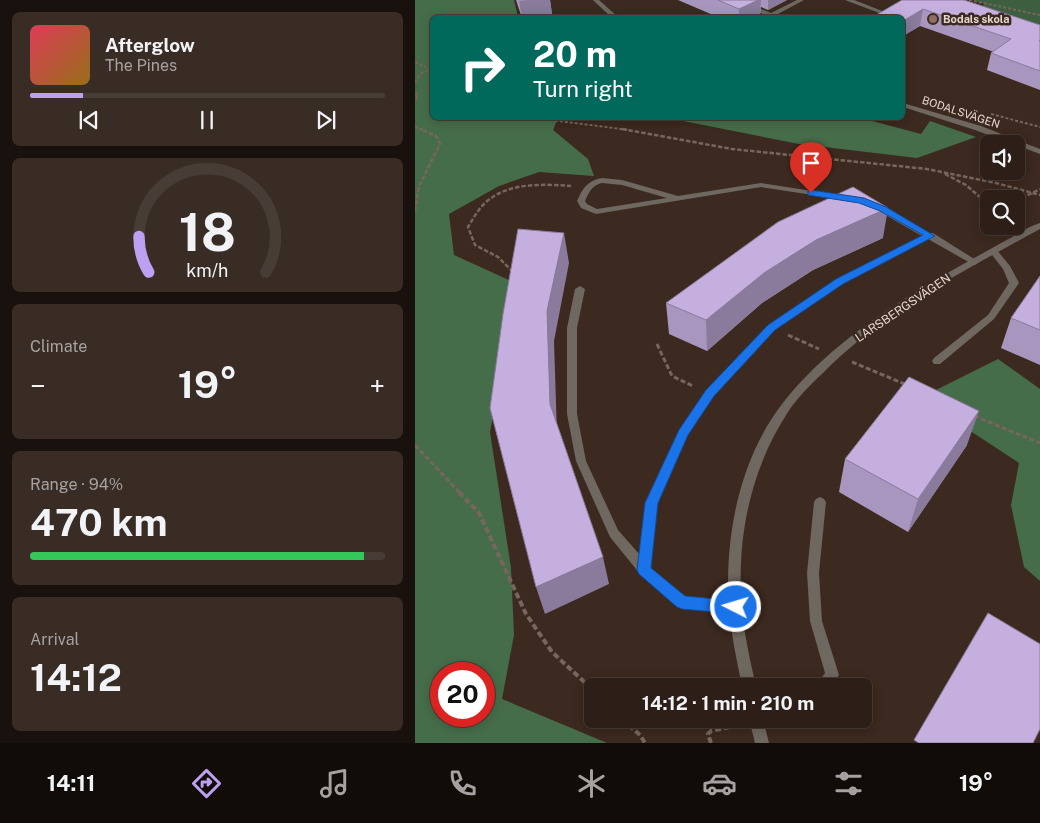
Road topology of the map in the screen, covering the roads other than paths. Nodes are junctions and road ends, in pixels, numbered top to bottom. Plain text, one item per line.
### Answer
1 (596, 0) edge
2 (734, 0) edge
3 (801, 0) edge
4 (848, 0) edge
5 (613, 15) edge
6 (772, 15) edge
7 (777, 15) edge
8 (885, 15) edge
9 (905, 106) edge
10 (1040, 152) edge
11 (675, 198) junction
12 (852, 199) edge
13 (866, 202) edge
14 (1040, 226) edge
15 (930, 236) junction
16 (993, 252) junction
17 (975, 262) junction
18 (580, 289) dead end
19 (937, 361) dead end
20 (820, 502) dead end
21 (644, 570) junction
22 (736, 607) junction
23 (747, 678) edge
24 (830, 678) edge
25 (758, 728) edge
26 (762, 743) edge

1 - 5 street
2 - 6 street
3 - 7 street
4 - 8 street
9 - 10 street, BODALSVÄGEN
11 - 11 street
11 - 12 street
13 - 15 street
14 - 16 street, LARSBERGSVÄGEN
15 - 17 street
15 - 21 street
16 - 17 street, LARSBERGSVÄGEN
16 - 19 street
17 - 22 street, LARSBERGSVÄGEN
18 - 21 street
20 - 24 street
21 - 22 street
22 - 23 street, LARSBERGSVÄGEN
25 - 26 street

